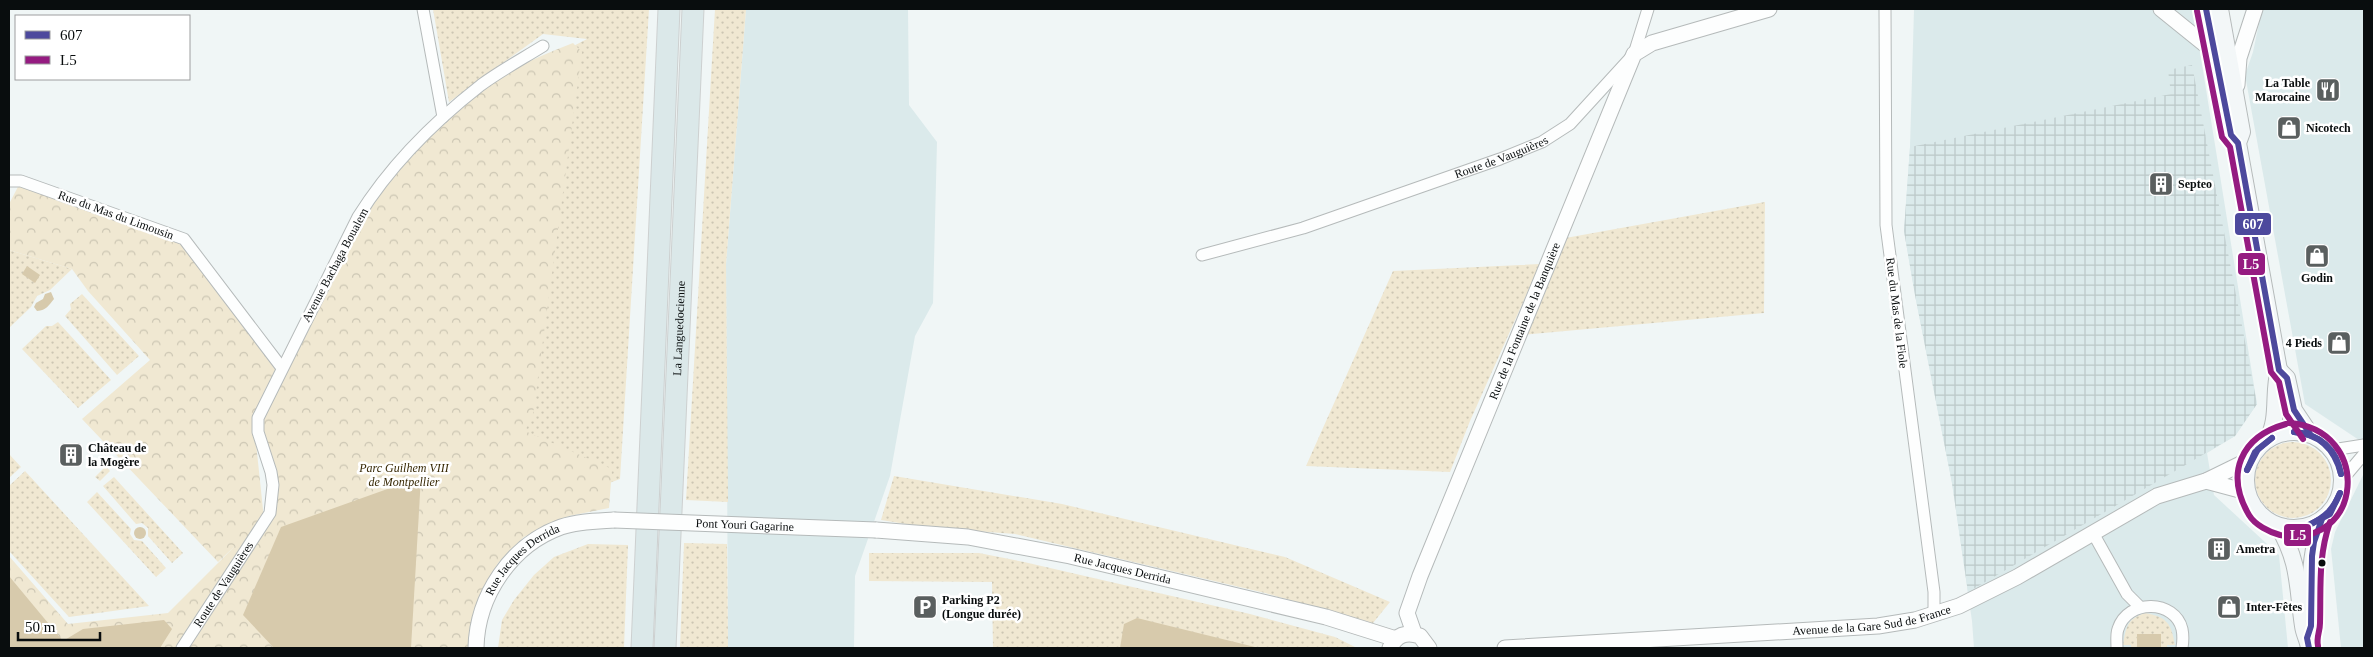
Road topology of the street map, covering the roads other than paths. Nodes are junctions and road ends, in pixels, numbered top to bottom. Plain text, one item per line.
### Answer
1 (423, 9) edge
2 (669, 9) edge
3 (693, 9) edge
4 (1648, 9) edge
5 (1769, 9) edge
6 (1885, 9) edge
7 (2206, 9) edge
8 (2220, 9) edge
9 (2255, 9) edge
10 (2165, 10) edge
11 (543, 46) dead end
12 (2213, 51) junction
13 (1634, 54) junction
14 (2234, 88) junction
15 (443, 117) junction
16 (2238, 142) junction
17 (9, 181) edge
18 (1202, 255) dead end
19 (282, 368) junction
20 (2279, 370) junction
21 (2310, 434) junction
22 (2267, 440) junction
23 (2364, 445) edge
24 (2332, 450) junction
25 (2364, 454) edge
26 (2251, 459) junction
27 (2342, 480) junction
28 (2206, 481) junction
29 (2247, 492) junction
30 (2322, 519) junction
31 (614, 520) joint
32 (265, 521) joint
33 (2278, 526) junction
34 (876, 530) joint
35 (2093, 533) junction
36 (2139, 606) junction
37 (1934, 615) junction
38 (1414, 633) junction
39 (2308, 643) edge
40 (1390, 645) edge
41 (1433, 647) edge
42 (182, 648) edge
43 (476, 648) edge
44 (642, 648) edge
45 (665, 648) edge
46 (1505, 648) edge
47 (2117, 648) edge
48 (2182, 648) edge

1 - 15 street
2 - 44 highway, La Languedocienne
3 - 45 highway, La Languedocienne
4 - 13 street, Rue de la Fontaine de la Banquière
5 - 13 street, Route de Vauguières
6 - 37 street, Rue du Mas de la Fiole
7 - 12 main road
8 - 14 main road
9 - 14 street
10 - 12 street
11 - 15 street, Avenue Bachaga Boualem
12 - 16 main road
13 - 18 street, Route de Vauguières
13 - 38 street, Rue de la Fontaine de la Banquière
14 - 16 main road
15 - 19 street, Avenue Bachaga Boualem
16 - 20 main road
17 - 19 street, Rue du Mas du Limousin
19 - 32 street, Avenue Bachaga Boualem
20 - 21 main road
20 - 22 main road
21 - 22 main road
21 - 24 main road
22 - 26 main road
23 - 24 street
24 - 27 main road
25 - 27 street
26 - 28 street, Avenue de la Gare Sud de France
26 - 29 main road
27 - 30 main road
28 - 29 street
28 - 35 street, Avenue de la Gare Sud de France
29 - 33 main road
30 - 33 main road
30 - 39 main road
31 - 34 street, Pont Youri Gagarine, bridge
31 - 43 street, Rue Jacques Derrida
32 - 42 street, Route de Vauguières
33 - 39 main road
34 - 40 street, Rue Jacques Derrida
35 - 36 street
35 - 37 street, Avenue de la Gare Sud de France
36 - 47 street
36 - 48 street
37 - 46 street, Avenue de la Gare Sud de France
38 - 40 street
38 - 41 street

